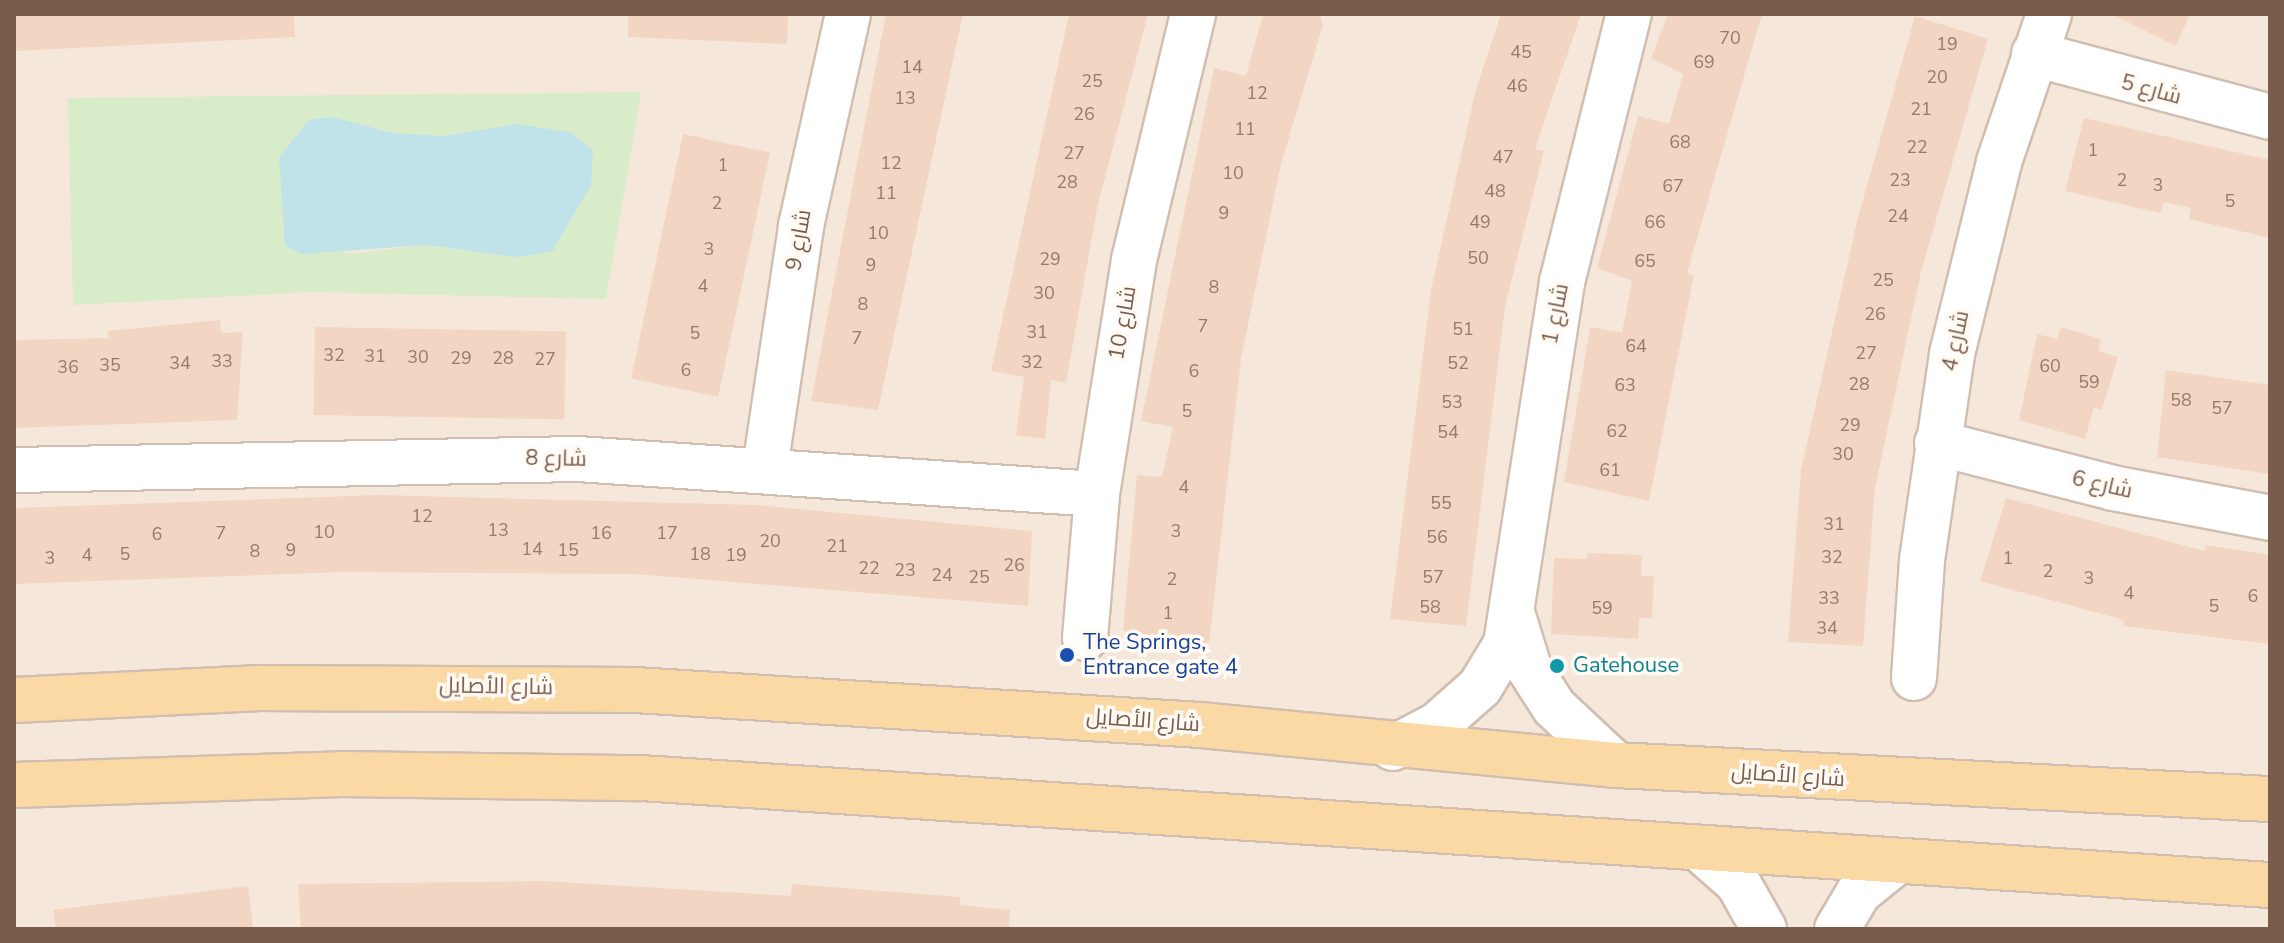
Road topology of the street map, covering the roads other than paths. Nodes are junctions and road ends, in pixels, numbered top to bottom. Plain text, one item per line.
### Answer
1 (848, 14) edge
2 (1193, 14) edge
3 (1629, 14) edge
4 (2049, 14) edge
5 (2034, 54) junction
6 (2270, 117) edge
7 (1937, 443) junction
8 (765, 468) junction
9 (14, 470) edge
10 (1097, 494) junction
11 (2270, 518) edge
12 (1514, 619) junction
13 (1085, 638) dead end
14 (1914, 678) dead end
15 (14, 700) edge
16 (1393, 748) junction
17 (1616, 765) junction
18 (14, 785) edge
19 (2270, 799) edge
20 (1702, 851) junction
21 (1894, 864) junction
22 (2270, 885) edge
23 (1764, 929) edge
24 (1837, 929) edge

1 - 8 street, شارع 9
2 - 10 street, شارع 10
3 - 12 street, شارع 1
4 - 5 street, شارع 4
5 - 6 street, شارع 5
5 - 7 street, شارع 4
7 - 11 street, شارع 6
7 - 14 street, شارع 4
8 - 9 street, شارع 8
8 - 10 street, شارع 8
10 - 13 street, شارع 10
12 - 16 street, شارع 1
12 - 17 street, شارع 1
15 - 16 main road, شارع الأصايل
16 - 17 main road, شارع الأصايل
17 - 19 main road, شارع الأصايل
18 - 20 main road
20 - 21 main road
20 - 23 street
21 - 22 main road
21 - 24 street

